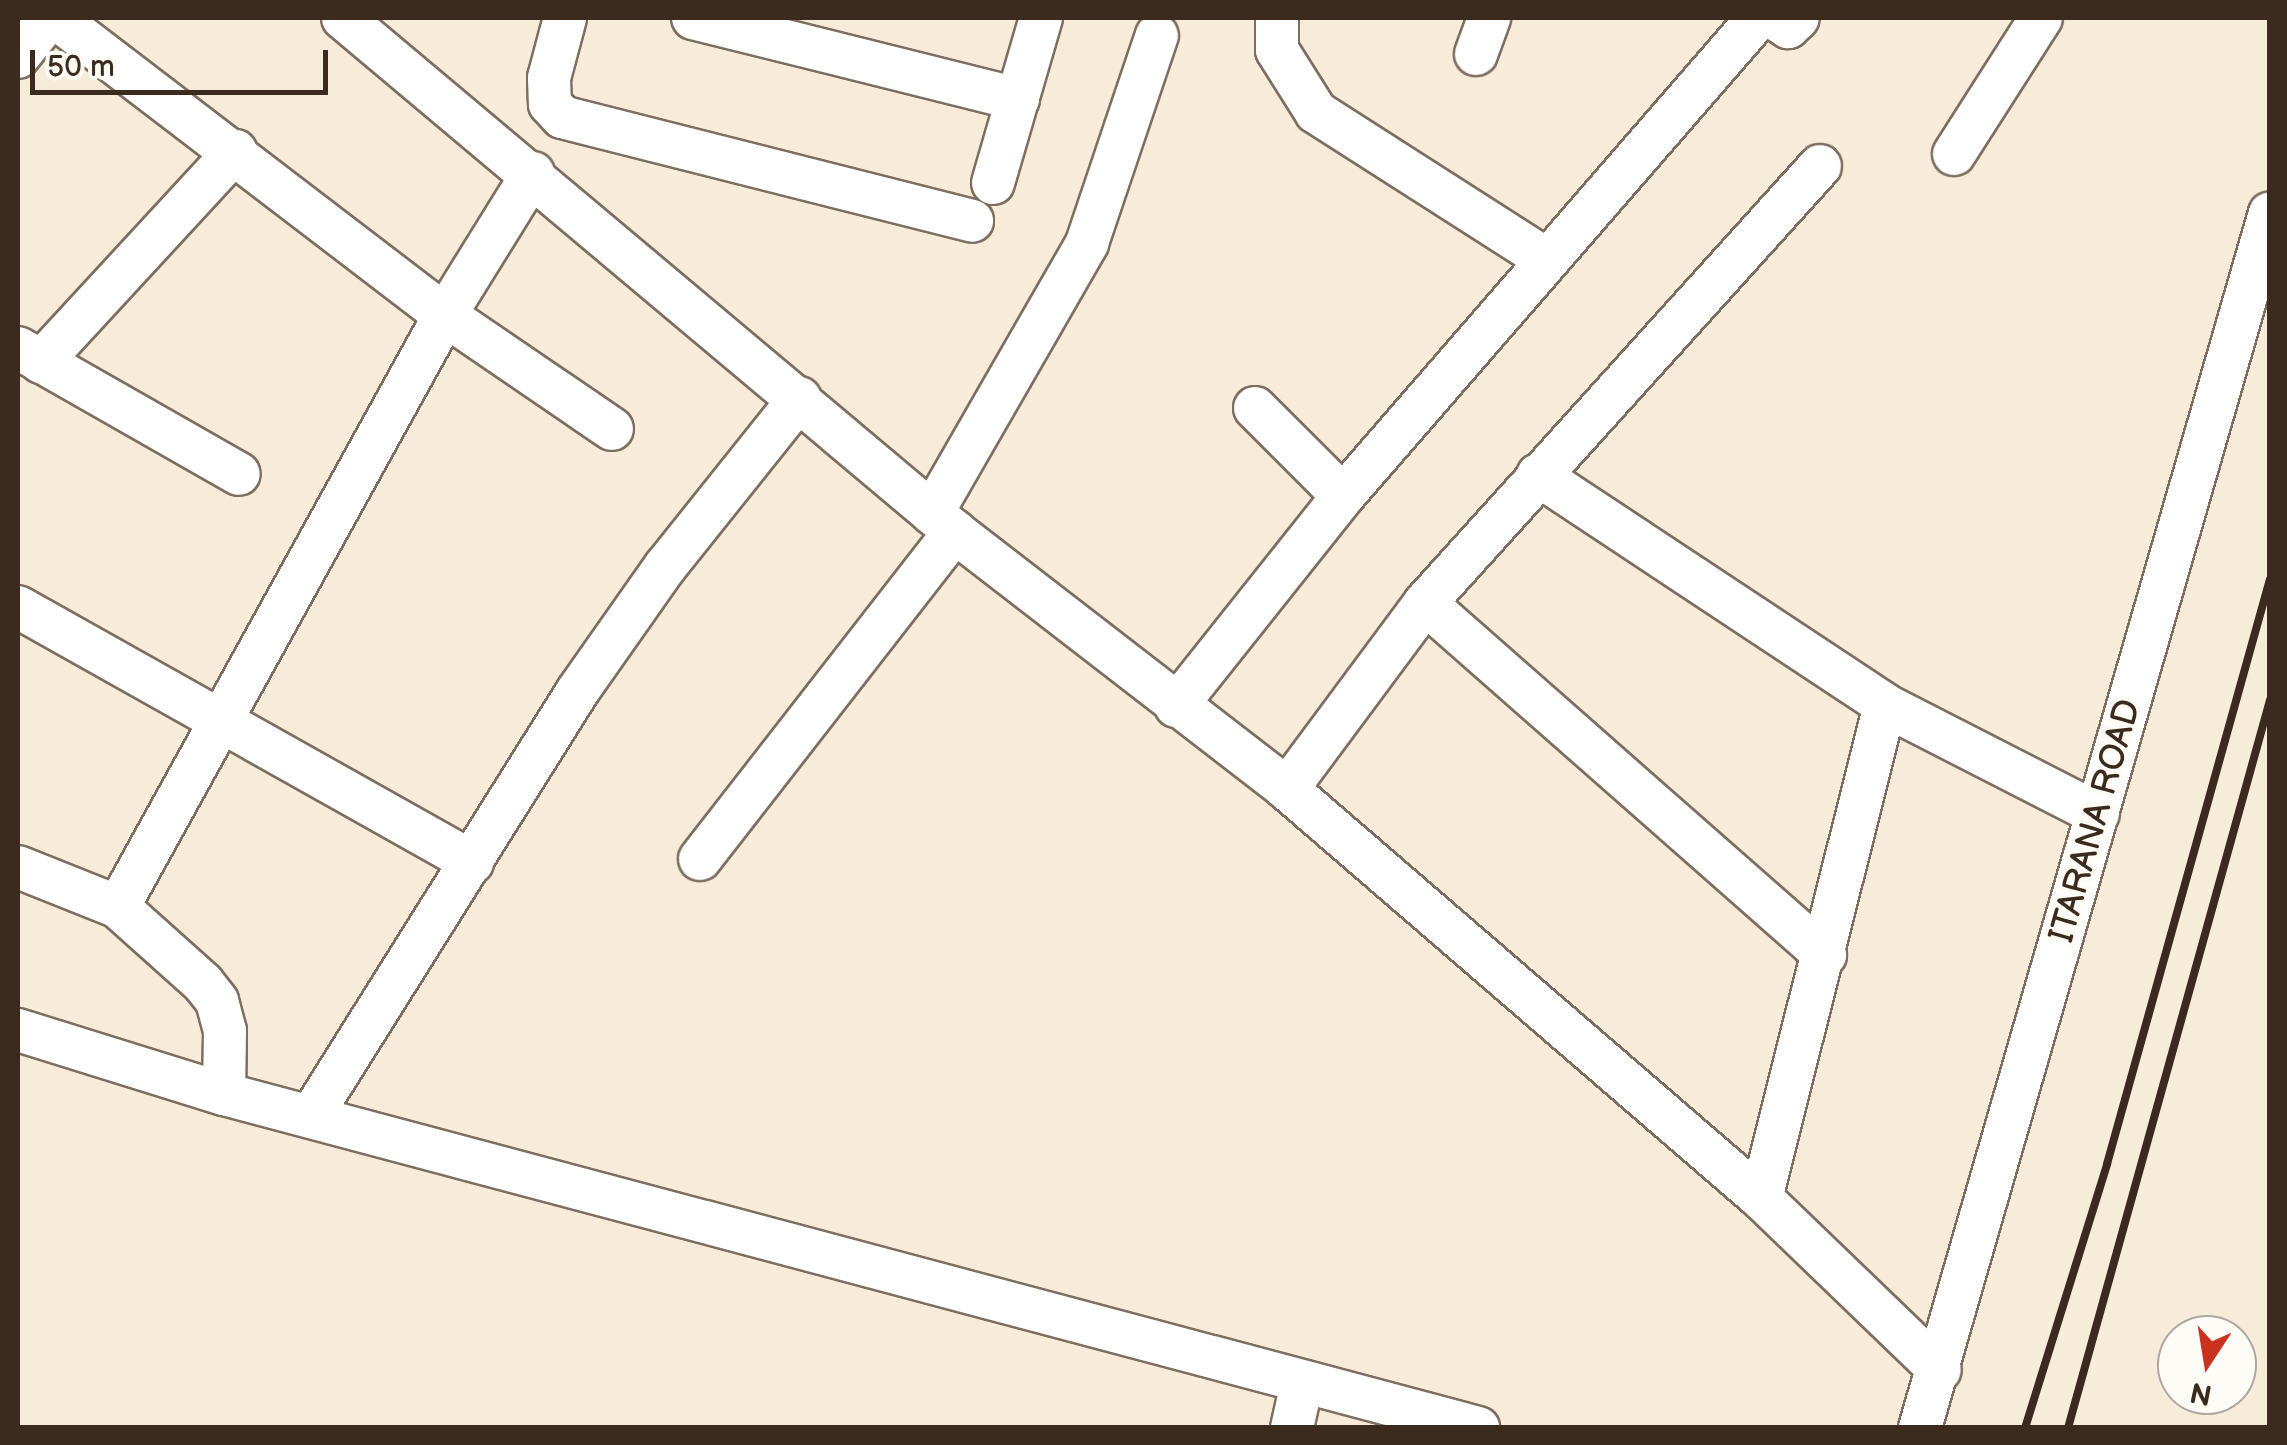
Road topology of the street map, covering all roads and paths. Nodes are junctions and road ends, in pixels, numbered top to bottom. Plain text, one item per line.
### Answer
1 (49, 18) edge
2 (56, 18) edge
3 (342, 18) edge
4 (565, 18) edge
5 (694, 18) edge
6 (1041, 18) edge
7 (1277, 18) edge
8 (1758, 18) edge
9 (1774, 18) edge
10 (1798, 18) edge
11 (2041, 18) edge
12 (1157, 36) dead end
13 (18, 57) edge
14 (1018, 99) junction
15 (236, 151) junction
16 (1954, 154) dead end
17 (1820, 166) dead end
18 (532, 172) junction
19 (994, 183) dead end
20 (2270, 213) edge
21 (972, 221) dead end
22 (1544, 258) junction
23 (444, 316) junction
24 (29, 355) edge
25 (800, 398) junction
26 (1255, 408) dead end
27 (612, 429) dead end
28 (239, 474) dead end
29 (1538, 475) junction
30 (1343, 496) junction
31 (944, 522) junction
32 (1425, 602) junction
33 (18, 607) edge
34 (1885, 705) junction
35 (1176, 706) junction
36 (224, 718) junction
37 (1287, 789) junction
38 (2098, 814) junction
39 (700, 859) dead end
40 (472, 862) junction
41 (18, 867) edge
42 (118, 907) junction
43 (1825, 955) junction
44 (18, 1030) edge
45 (224, 1094) junction
46 (314, 1113) junction
47 (1761, 1198) junction
48 (1940, 1370) junction
49 (1302, 1383) junction
50 (1292, 1428) edge
51 (1478, 1428) edge
52 (1920, 1428) edge

1 - 13 street
2 - 15 street
3 - 18 street
4 - 21 street
5 - 14 street
6 - 14 street
7 - 22 street
8 - 22 street
9 - 10 street
11 - 16 street
12 - 31 street
14 - 19 street
15 - 23 street
15 - 24 street
17 - 29 street
18 - 23 street
18 - 25 street
20 - 38 street, ITARANA ROAD
22 - 30 street
23 - 27 street
23 - 36 street
24 - 28 street
25 - 31 street
25 - 40 street
26 - 30 street
29 - 32 street
29 - 34 street
30 - 35 street
31 - 35 street
31 - 39 street
32 - 37 street
32 - 43 street
33 - 36 street
34 - 38 street
34 - 43 street
35 - 37 street
36 - 40 street
36 - 42 street
37 - 47 street
38 - 48 street, ITARANA ROAD
40 - 46 street
41 - 42 street
42 - 45 street
43 - 47 street
44 - 45 street
45 - 46 street
46 - 49 street
47 - 48 street
48 - 52 street, ITARANA ROAD
49 - 50 street
49 - 51 street

